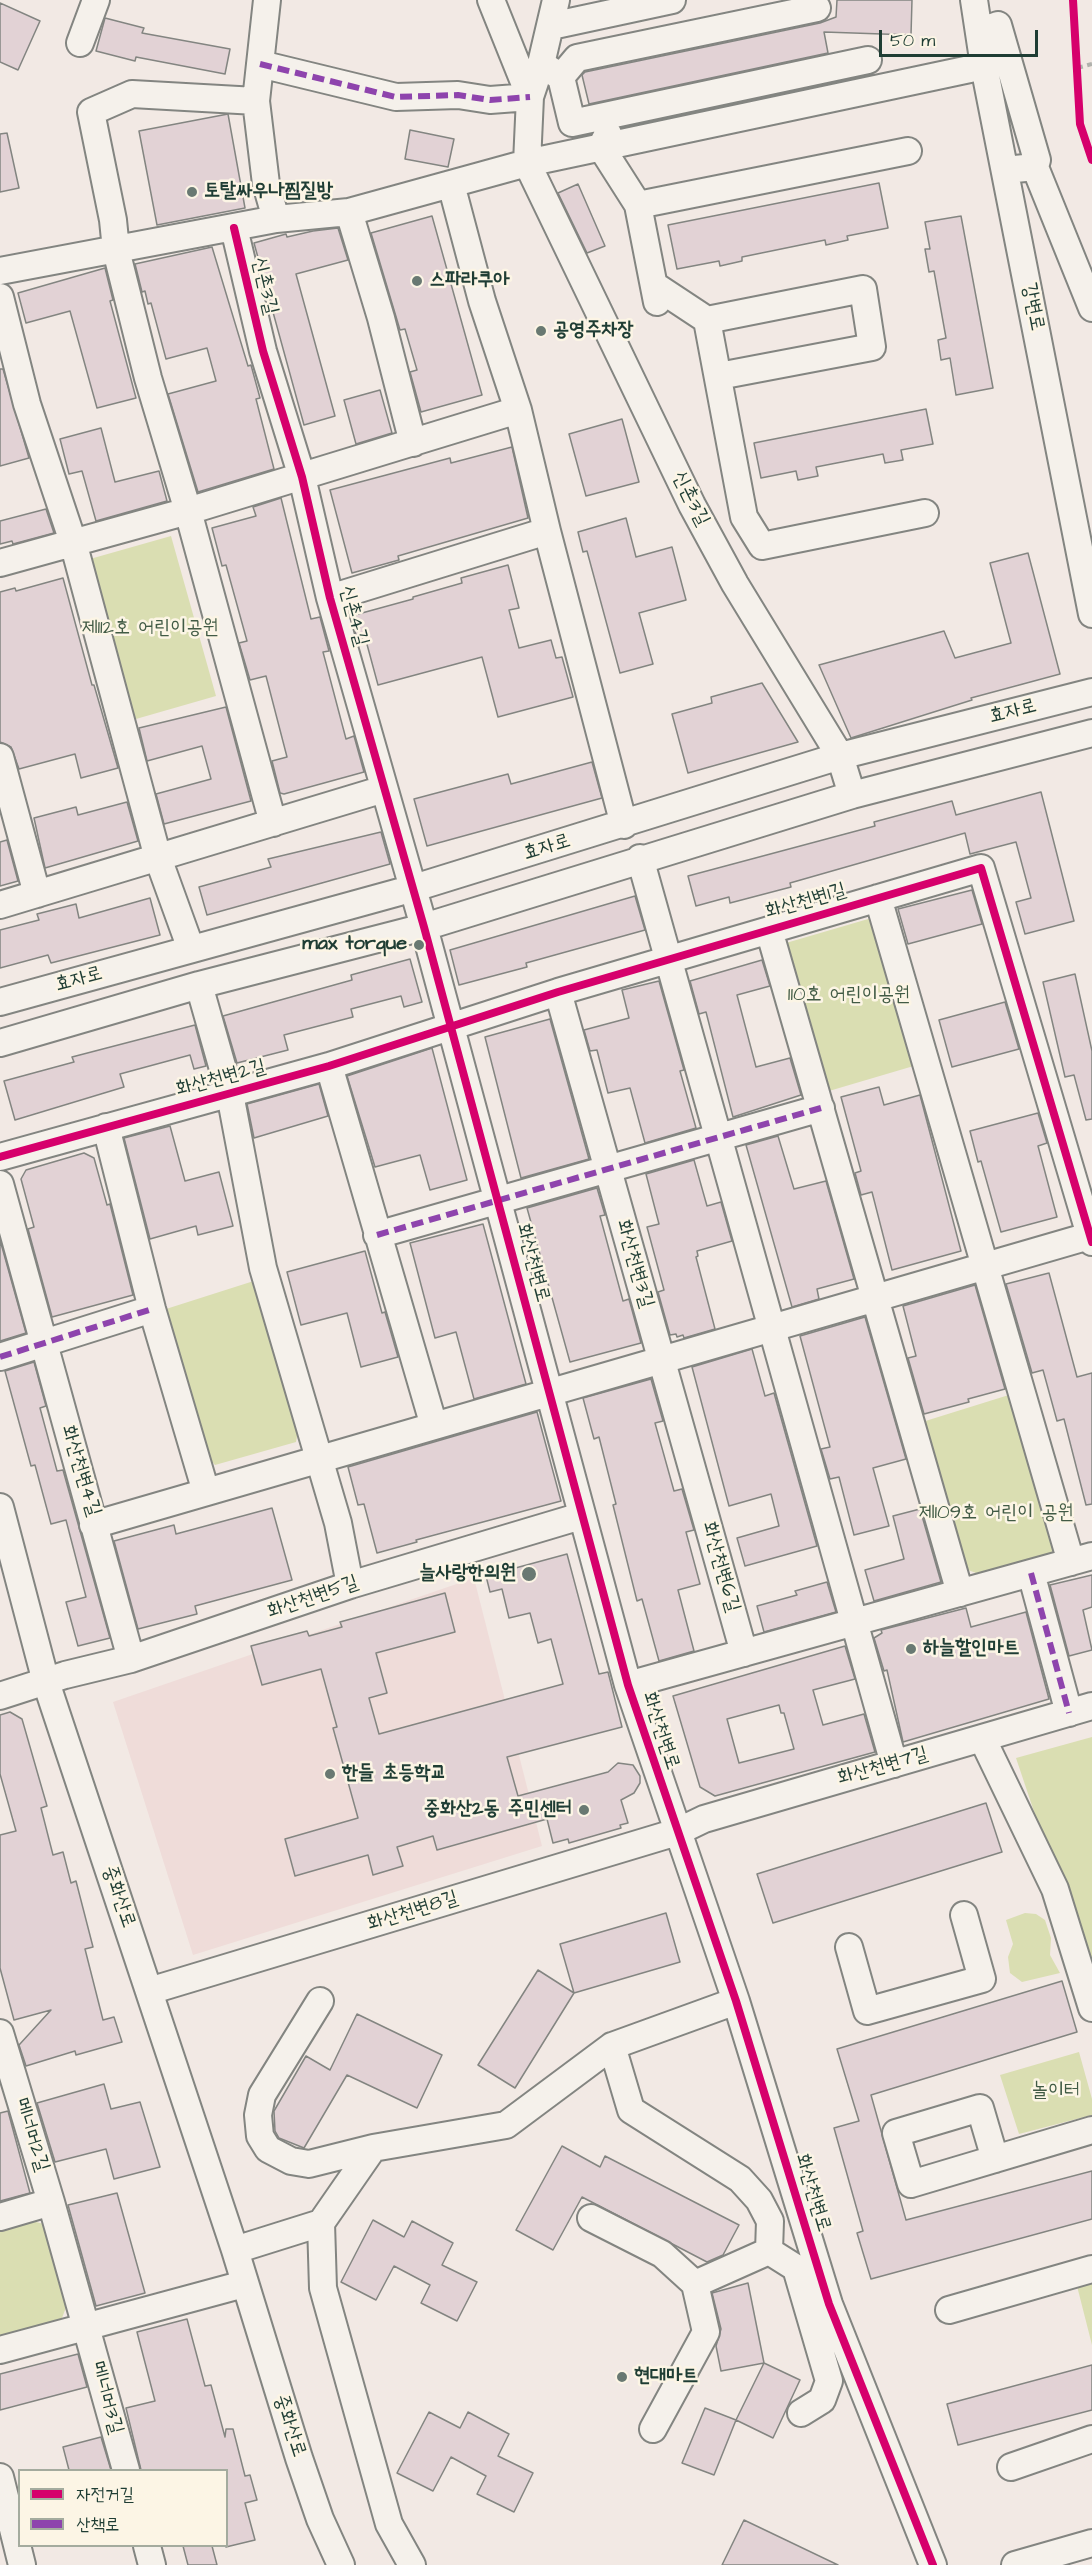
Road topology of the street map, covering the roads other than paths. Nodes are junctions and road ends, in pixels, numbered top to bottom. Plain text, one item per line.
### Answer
1 (96, 0) edge
2 (267, 0) edge
3 (491, 0) edge
4 (556, 0) edge
5 (672, 0) edge
6 (974, 0) edge
7 (817, 8) dead end
8 (551, 26) junction
9 (979, 32) junction
10 (80, 43) dead end
11 (868, 60) dead end
12 (260, 64) junction
13 (984, 66) junction
14 (551, 70) junction
15 (530, 97) junction
16 (256, 101) junction
17 (620, 113) junction
18 (601, 147) junction
19 (908, 152) dead end
20 (527, 163) junction
21 (1035, 167) junction
22 (1005, 170) junction
23 (452, 184) junction
24 (638, 205) junction
25 (349, 212) junction
26 (276, 219) junction
27 (234, 228) junction
28 (116, 250) junction
29 (0, 271) edge
30 (0, 297) edge
31 (1092, 308) edge
32 (707, 320) junction
33 (263, 351) joint
34 (719, 375) junction
35 (518, 410) junction
36 (412, 443) junction
37 (302, 477) junction
38 (188, 511) junction
39 (924, 513) dead end
40 (547, 531) junction
41 (73, 542) junction
42 (0, 563) edge
43 (330, 598) junction
44 (1092, 615) edge
45 (1092, 692) edge
46 (1092, 733) edge
47 (0, 756) edge
48 (840, 756) junction
49 (384, 789) junction
50 (852, 795) junction
51 (273, 823) junction
52 (624, 825) junction
53 (158, 858) junction
54 (640, 858) junction
55 (414, 888) junction
56 (37, 894) junction
57 (878, 898) junction
58 (0, 905) edge
59 (424, 927) junction
60 (769, 930) junction
61 (191, 949) junction
62 (669, 960) junction
63 (200, 985) junction
64 (558, 992) junction
65 (0, 1002) edge
66 (450, 1028) junction
67 (0, 1043) edge
68 (329, 1066) junction
69 (230, 1094) junction
70 (821, 1108) junction
71 (106, 1127) junction
72 (717, 1138) junction
73 (0, 1157) edge
74 (607, 1170) junction
75 (0, 1184) edge
76 (497, 1201) junction
77 (377, 1235) junction
78 (1091, 1239) edge
79 (984, 1266) junction
80 (876, 1297) junction
81 (152, 1309) junction
82 (772, 1327) junction
83 (44, 1343) junction
84 (0, 1358) edge
85 (661, 1359) junction
86 (550, 1392) junction
87 (434, 1426) junction
88 (319, 1459) junction
89 (696, 1482) joint
90 (206, 1492) junction
91 (0, 1507) edge
92 (581, 1516) junction
93 (93, 1525) junction
94 (1081, 1559) edge
95 (1031, 1573) junction
96 (350, 1585) junction
97 (960, 1593) junction
98 (854, 1622) junction
99 (744, 1653) junction
100 (131, 1659) junction
101 (46, 1682) junction
102 (628, 1685) junction
103 (0, 1696) edge
104 (1081, 1710) edge
105 (982, 1738) junction
106 (894, 1764) junction
107 (676, 1832) junction
108 (964, 1915) dead end
109 (849, 1947) dead end
110 (150, 1991) junction
111 (320, 2001) dead end
112 (736, 2001) junction
113 (1092, 2008) edge
114 (0, 2033) edge
115 (612, 2046) junction
116 (1092, 2130) edge
117 (373, 2148) junction
118 (995, 2159) dead end
119 (51, 2202) junction
120 (0, 2217) edge
121 (591, 2218) dead end
122 (321, 2223) junction
123 (235, 2250) junction
124 (769, 2251) junction
125 (1092, 2270) edge
126 (244, 2284) junction
127 (695, 2284) junction
128 (949, 2310) dead end
129 (87, 2325) junction
130 (0, 2350) edge
131 (801, 2413) dead end
132 (653, 2429) dead end
133 (1092, 2439) edge
134 (1011, 2467) dead end
135 (126, 2469) edge
136 (0, 2476) edge
137 (1092, 2543) edge
138 (147, 2547) edge
139 (22, 2565) edge
140 (152, 2565) edge
141 (341, 2565) edge
142 (412, 2565) edge
143 (933, 2565) edge
144 (1015, 2565) edge

1 - 10 street
2 - 12 street
3 - 15 street, 신촌3길
4 - 8 street, 신촌3길
5 - 8 street
6 - 9 street, 강변로
7 - 14 street
8 - 14 street, 신촌3길
9 - 13 street, 강변로
9 - 21 street
11 - 17 street
12 - 15 street
12 - 16 street
13 - 18 street
13 - 22 street, 강변로
14 - 15 street, 신촌3길
14 - 17 street
15 - 20 street, 신촌3길
16 - 26 street
16 - 28 street
17 - 18 street
18 - 20 street
18 - 24 street
19 - 24 street
20 - 23 street
20 - 48 street, 신촌3길
21 - 22 street
21 - 31 street
22 - 44 street, 강변로
23 - 25 street
23 - 35 street
24 - 32 street
25 - 26 street
25 - 36 street
26 - 27 street
27 - 28 street
27 - 33 street, 신촌3길
28 - 29 street
28 - 38 street
30 - 41 street
32 - 34 street
32 - 34 street
33 - 37 street, 신촌4길
34 - 39 street
35 - 36 street
35 - 40 street
36 - 37 street
37 - 38 street
37 - 43 street, 신촌4길
38 - 41 street
38 - 51 street
40 - 43 street, 신촌4길
40 - 52 street
41 - 42 street
41 - 53 street
43 - 49 street, 신촌4길
45 - 48 street, 효자로
46 - 50 street, 효자로
47 - 56 street
48 - 50 street, 신촌3길
48 - 52 street, 효자로
49 - 51 street
49 - 55 street, 신촌4길
50 - 54 street, 효자로
51 - 53 street
52 - 55 street, 효자로
53 - 56 street
53 - 61 street
54 - 59 street, 효자로
54 - 62 street
55 - 59 street, 화산천변로
55 - 61 street, 효자로
56 - 58 street
57 - 60 street, 화산천변1길
57 - 78 street, 화산천변1길
57 - 79 street
59 - 63 street, 효자로
59 - 66 street, 화산천변로
60 - 62 street, 화산천변1길
60 - 70 street, 화산천변1길
61 - 65 street, 효자로
62 - 64 street, 화산천변1길
62 - 72 street
63 - 67 street, 효자로
63 - 69 street
64 - 66 street, 화산천변1길
64 - 74 street
66 - 68 street, 화산천변2길
66 - 76 street, 화산천변로
68 - 69 street, 화산천변2길
68 - 77 street
69 - 71 street, 화산천변2길
69 - 88 street, 화산천변2길
70 - 72 street
70 - 80 street
71 - 73 street, 화산천변2길
71 - 81 street
72 - 74 street
72 - 82 street
74 - 76 street
74 - 85 street, 화산천변3길
75 - 83 street
76 - 77 street
76 - 86 street, 화산천변로
77 - 87 street
78 - 79 street
79 - 80 street
79 - 94 street
80 - 82 street
80 - 97 street
81 - 83 street
81 - 90 street
82 - 85 street
82 - 98 street
83 - 84 street
83 - 93 street, 화산천변4길
85 - 86 street
85 - 89 street, 화산천변3길
86 - 87 street, 화산천변4길
86 - 92 street, 화산천변로
87 - 88 street, 화산천변4길
88 - 90 street, 화산천변4길
88 - 96 street
89 - 99 street, 화산천변6길
90 - 93 street, 화산천변4길
91 - 101 street, 중화산로
92 - 96 street, 화산천변5길
92 - 102 street, 화산천변로
93 - 100 street
94 - 95 street
95 - 97 street
95 - 104 street
96 - 100 street, 화산천변5길
97 - 98 street
98 - 99 street
98 - 106 street
99 - 102 street
100 - 101 street, 화산천변5길
101 - 103 street, 화산천변5길
101 - 110 street, 중화산로
102 - 107 street, 화산천변로
104 - 105 street, 화산천변7길
105 - 106 street, 화산천변7길
105 - 113 street
106 - 107 street, 화산천변7길
107 - 110 street, 화산천변8길
107 - 112 street, 화산천변로
108 - 109 street
110 - 123 street, 중화산로
111 - 117 street
112 - 115 street
112 - 143 street, 화산천변로
114 - 119 street, 메너머2길
115 - 117 street
115 - 124 street
116 - 118 street
117 - 122 street
119 - 120 street
119 - 129 street, 메너머2길
121 - 127 street
122 - 123 street
122 - 142 street
123 - 126 street, 중화산로
124 - 127 street
124 - 131 street
125 - 128 street
126 - 129 street
126 - 141 street, 중화산로
127 - 132 street
129 - 130 street
129 - 135 street, 메너머3길
133 - 134 street
136 - 139 street
137 - 144 street
138 - 140 street

